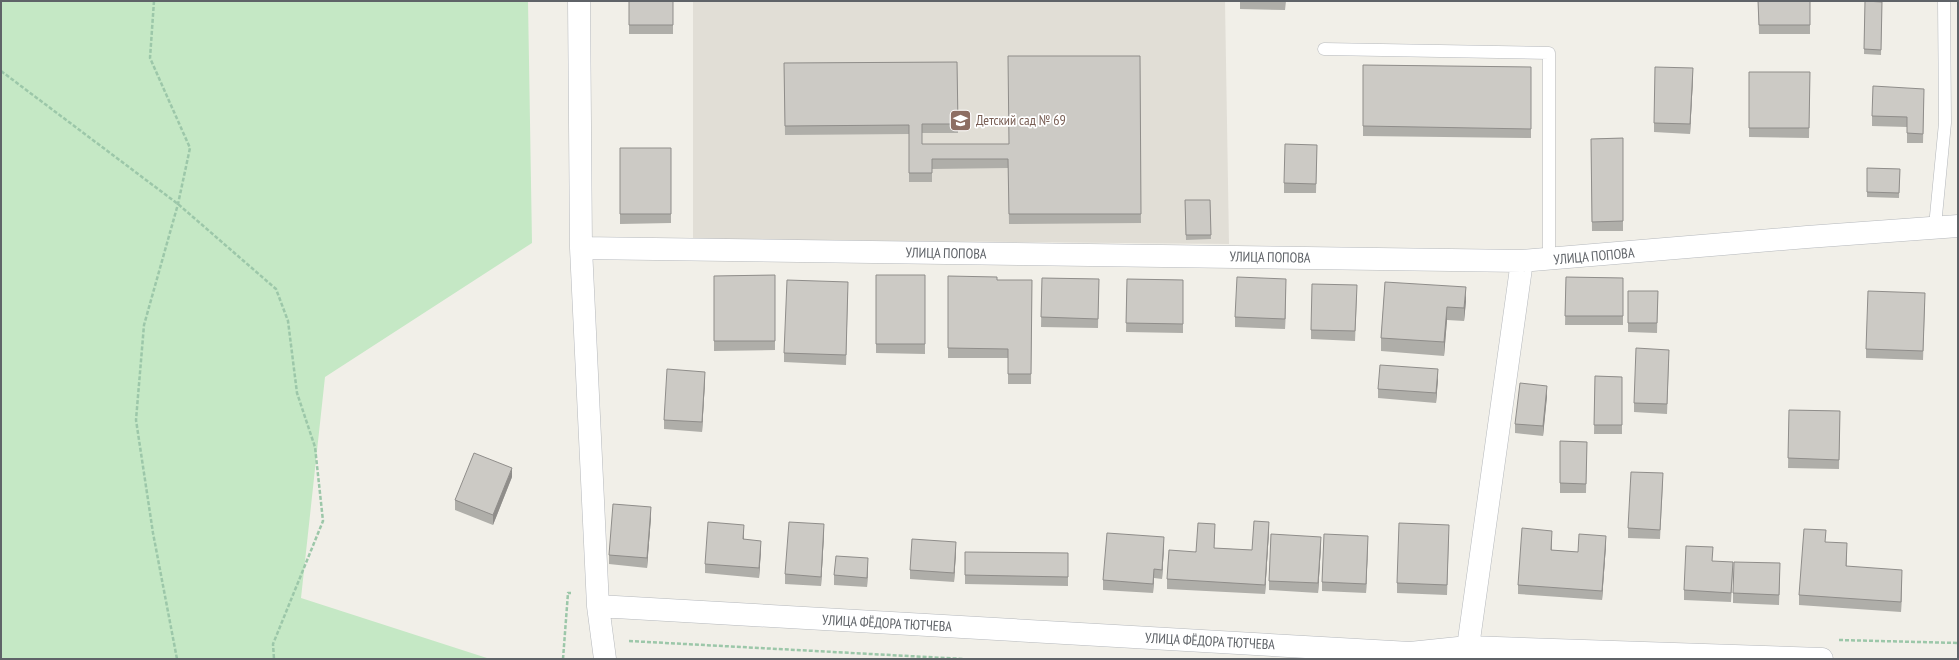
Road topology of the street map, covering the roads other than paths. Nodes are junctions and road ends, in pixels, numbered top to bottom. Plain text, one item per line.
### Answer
1 (579, 1) edge
2 (1944, 1) edge
3 (1324, 49) dead end
4 (1935, 226) junction
5 (1958, 226) edge
6 (580, 248) junction
7 (1549, 259) junction
8 (1522, 261) junction
9 (598, 598) junction
10 (1468, 647) junction
11 (1409, 656) edge
12 (605, 659) edge
13 (1822, 659) edge

1 - 6 street
2 - 4 lane
3 - 7 lane
4 - 5 street, УЛИЦА ПОПОВА
4 - 7 street, УЛИЦА ПОПОВА
6 - 8 street, УЛИЦА ПОПОВА
6 - 9 street
7 - 8 street, УЛИЦА ПОПОВА
8 - 10 street
9 - 11 street, УЛИЦА ФЁДОРА ТЮТЧЕВА
9 - 12 street
10 - 11 street, УЛИЦА ФЁДОРА ТЮТЧЕВА
10 - 13 street, УЛИЦА ФЁДОРА ТЮТЧЕВА

